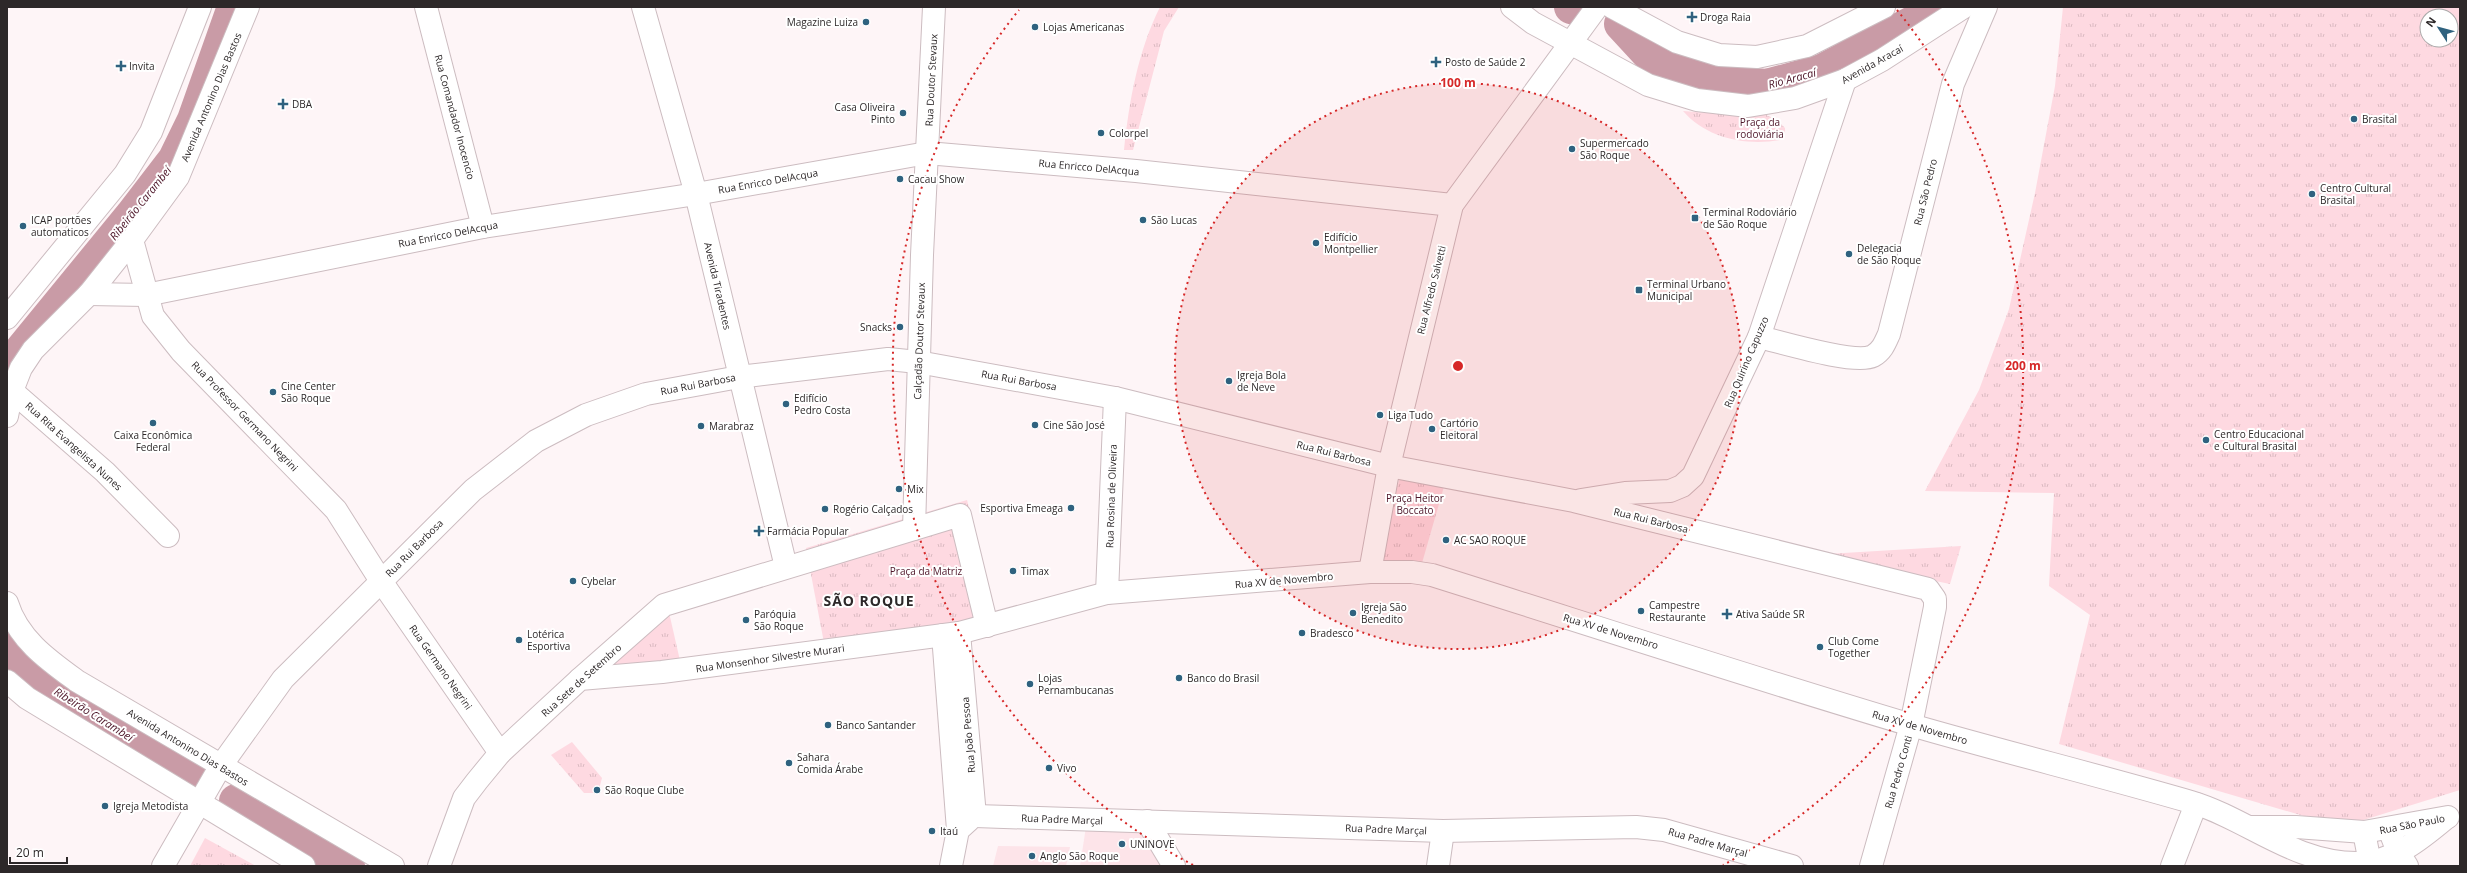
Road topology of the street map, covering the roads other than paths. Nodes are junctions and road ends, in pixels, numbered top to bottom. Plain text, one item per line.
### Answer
1 (200, 7) edge
2 (248, 7) edge
3 (426, 7) edge
4 (643, 7) edge
5 (934, 7) edge
6 (1512, 7) edge
7 (1597, 7) edge
8 (1612, 7) edge
9 (1884, 7) edge
10 (1964, 7) edge
11 (1986, 7) edge
12 (1572, 38) junction
13 (1845, 80) junction
14 (927, 153) junction
15 (696, 194) junction
16 (1452, 205) junction
17 (483, 227) junction
18 (132, 240) junction
19 (89, 294) junction
20 (146, 295) junction
21 (7, 318) edge
22 (1759, 337) junction
23 (918, 362) junction
24 (739, 377) junction
25 (12, 391) junction
26 (1115, 398) junction
27 (7, 416) edge
28 (1389, 466) junction
29 (1574, 501) junction
30 (914, 529) junction
31 (168, 536) dead end
32 (786, 567) junction
33 (1370, 572) junction
34 (381, 581) junction
35 (1107, 593) junction
36 (7, 603) edge
37 (1935, 607) joint
38 (987, 626) junction
39 (951, 634) junction
40 (580, 680) junction
41 (7, 681) edge
42 (1911, 725) junction
43 (500, 753) junction
44 (220, 767) junction
45 (198, 802) junction
46 (2196, 804) junction
47 (2453, 815) edge
48 (975, 816) junction
49 (1147, 821) junction
50 (2247, 827) junction
51 (2329, 829) joint
52 (2389, 829) junction
53 (958, 830) junction
54 (1444, 831) junction
55 (2364, 832) junction
56 (2403, 859) edge
57 (2372, 864) edge
58 (163, 866) edge
59 (304, 866) edge
60 (393, 866) edge
61 (439, 866) edge
62 (951, 866) edge
63 (1174, 866) edge
64 (1438, 866) edge
65 (1792, 866) edge
66 (1871, 866) edge
67 (2172, 866) edge

1 - 21 street
2 - 18 street, Avenida Antonino Dias Bastos
3 - 17 street, Rua Comandador Inocencio
4 - 15 street, Avenida Tiradentes
5 - 14 street, Rua Doutor Stevaux
6 - 12 street, Avenida Aracaí
7 - 12 street, Rua Alfredo Salvetti
8 - 9 street
10 - 13 street, Avenida Aracaí
11 - 22 street, Rua São Pedro
12 - 13 street, Avenida Aracaí
12 - 16 street, Rua Alfredo Salvetti
13 - 22 street, Rua Quirino Capuzzo
14 - 15 street, Rua Enricco DelAcqua
14 - 16 street, Rua Enricco DelAcqua
14 - 23 street, Calçadão Doutor Stevaux
15 - 17 street, Rua Enricco DelAcqua
15 - 24 street, Avenida Tiradentes
16 - 28 street, Rua Alfredo Salvetti
17 - 20 street, Rua Enricco DelAcqua
18 - 19 street, Avenida Antonino Dias Bastos
18 - 20 street, Rua Professor Germano Negrini
19 - 20 street, Rua Enricco DelAcqua
19 - 25 street, Avenida Antonino Dias Bastos
20 - 34 street, Rua Professor Germano Negrini
22 - 29 street, Rua Quirino Capuzzo
23 - 24 street, Rua Rui Barbosa
23 - 26 street, Rua Rui Barbosa
23 - 30 street, Calçadão Doutor Stevaux
24 - 32 street, Avenida Tiradentes
24 - 34 street, Rua Rui Barbosa
25 - 27 street, Avenida Antonino Dias Bastos
25 - 31 street, Rua Rita Evangelista Nunes
26 - 28 street, Rua Rui Barbosa
26 - 35 street, Rua Rosina de Oliveira
28 - 29 street, Rua Rui Barbosa
28 - 33 street, Rua Alfredo Salvetti
29 - 37 street, Rua Rui Barbosa
30 - 32 street
30 - 38 street
32 - 40 street, Rua Sete de Setembro
33 - 35 street, Rua XV de Novembro
33 - 42 street, Rua XV de Novembro
34 - 43 street, Rua Germano Negrini
34 - 44 street, Rua Rui Barbosa
35 - 38 street, Rua XV de Novembro
36 - 44 street, Avenida Antonino Dias Bastos
37 - 42 street, Rua Pedro Conti
38 - 39 street, Rua XV de Novembro
39 - 40 street, Rua Monsenhor Silvestre Murari
39 - 48 street, Rua João Pessoa
39 - 53 street, Rua João Pessoa
40 - 43 street, Rua Sete de Setembro
41 - 45 street
42 - 46 street, Rua XV de Novembro
42 - 66 street, Rua Pedro Conti
43 - 61 street, Rua Sete de Setembro
44 - 45 street, Rua Rui Barbosa
44 - 60 street, Avenida Antonino Dias Bastos
45 - 58 street, Rua Rui Barbosa
45 - 59 street
46 - 50 street, Rua XV de Novembro
46 - 67 street
47 - 52 street, Rua São Paulo
47 - 56 street
48 - 49 street, Rua Padre Marçal
48 - 53 street
49 - 54 street, Rua Padre Marçal
49 - 63 street
50 - 51 street, Rua XV de Novembro
50 - 57 street, Rua XV de Novembro
51 - 55 street, Rua São Paulo
52 - 55 street, Rua São Paulo
52 - 56 street
53 - 62 street, Rua João Pessoa
54 - 64 street
54 - 65 street, Rua Padre Marçal
55 - 57 street
56 - 57 street

